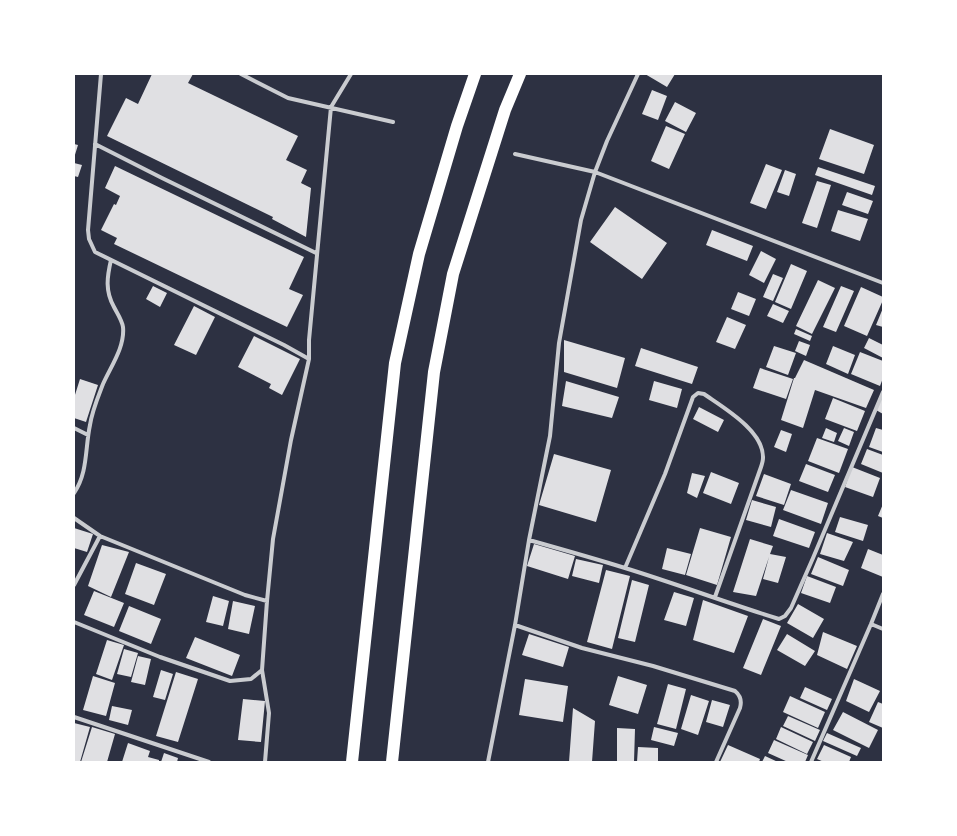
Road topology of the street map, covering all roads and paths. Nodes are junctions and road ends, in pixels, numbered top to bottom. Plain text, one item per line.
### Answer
1 (101, 74) edge
2 (241, 74) edge
3 (351, 74) edge
4 (475, 74) edge
5 (520, 74) edge
6 (638, 74) edge
7 (331, 107) junction
8 (393, 122) dead end
9 (95, 144) junction
10 (515, 154) dead end
11 (594, 172) junction
12 (316, 253) junction
13 (111, 260) junction
14 (883, 283) edge
15 (309, 359) junction
16 (883, 392) edge
17 (74, 428) edge
18 (88, 435) junction
19 (74, 493) edge
20 (74, 518) edge
21 (100, 536) junction
22 (529, 540) junction
23 (625, 568) junction
24 (74, 585) edge
25 (883, 594) edge
26 (715, 597) junction
27 (267, 601) junction
28 (74, 622) edge
29 (871, 624) junction
30 (515, 625) junction
31 (883, 629) edge
32 (262, 670) junction
33 (74, 717) edge
34 (209, 762) edge
35 (265, 762) edge
36 (352, 762) edge
37 (392, 762) edge
38 (488, 762) edge
39 (716, 762) edge
40 (811, 762) edge

1 - 9 street
2 - 7 street
3 - 7 street
4 - 36 highway
5 - 37 highway
6 - 11 street
7 - 8 street
7 - 12 street
9 - 12 street
9 - 13 street
10 - 11 street
11 - 14 street
11 - 22 street
12 - 15 street
13 - 15 street
13 - 18 street
15 - 27 street
16 - 26 street
17 - 18 street
18 - 19 street
20 - 21 street
21 - 24 street
21 - 27 street
22 - 23 street
22 - 30 street
23 - 26 street
23 - 26 street
25 - 29 street
27 - 32 street
28 - 32 street
29 - 31 street
29 - 40 street
30 - 38 street
30 - 39 street
32 - 35 street
33 - 34 street

